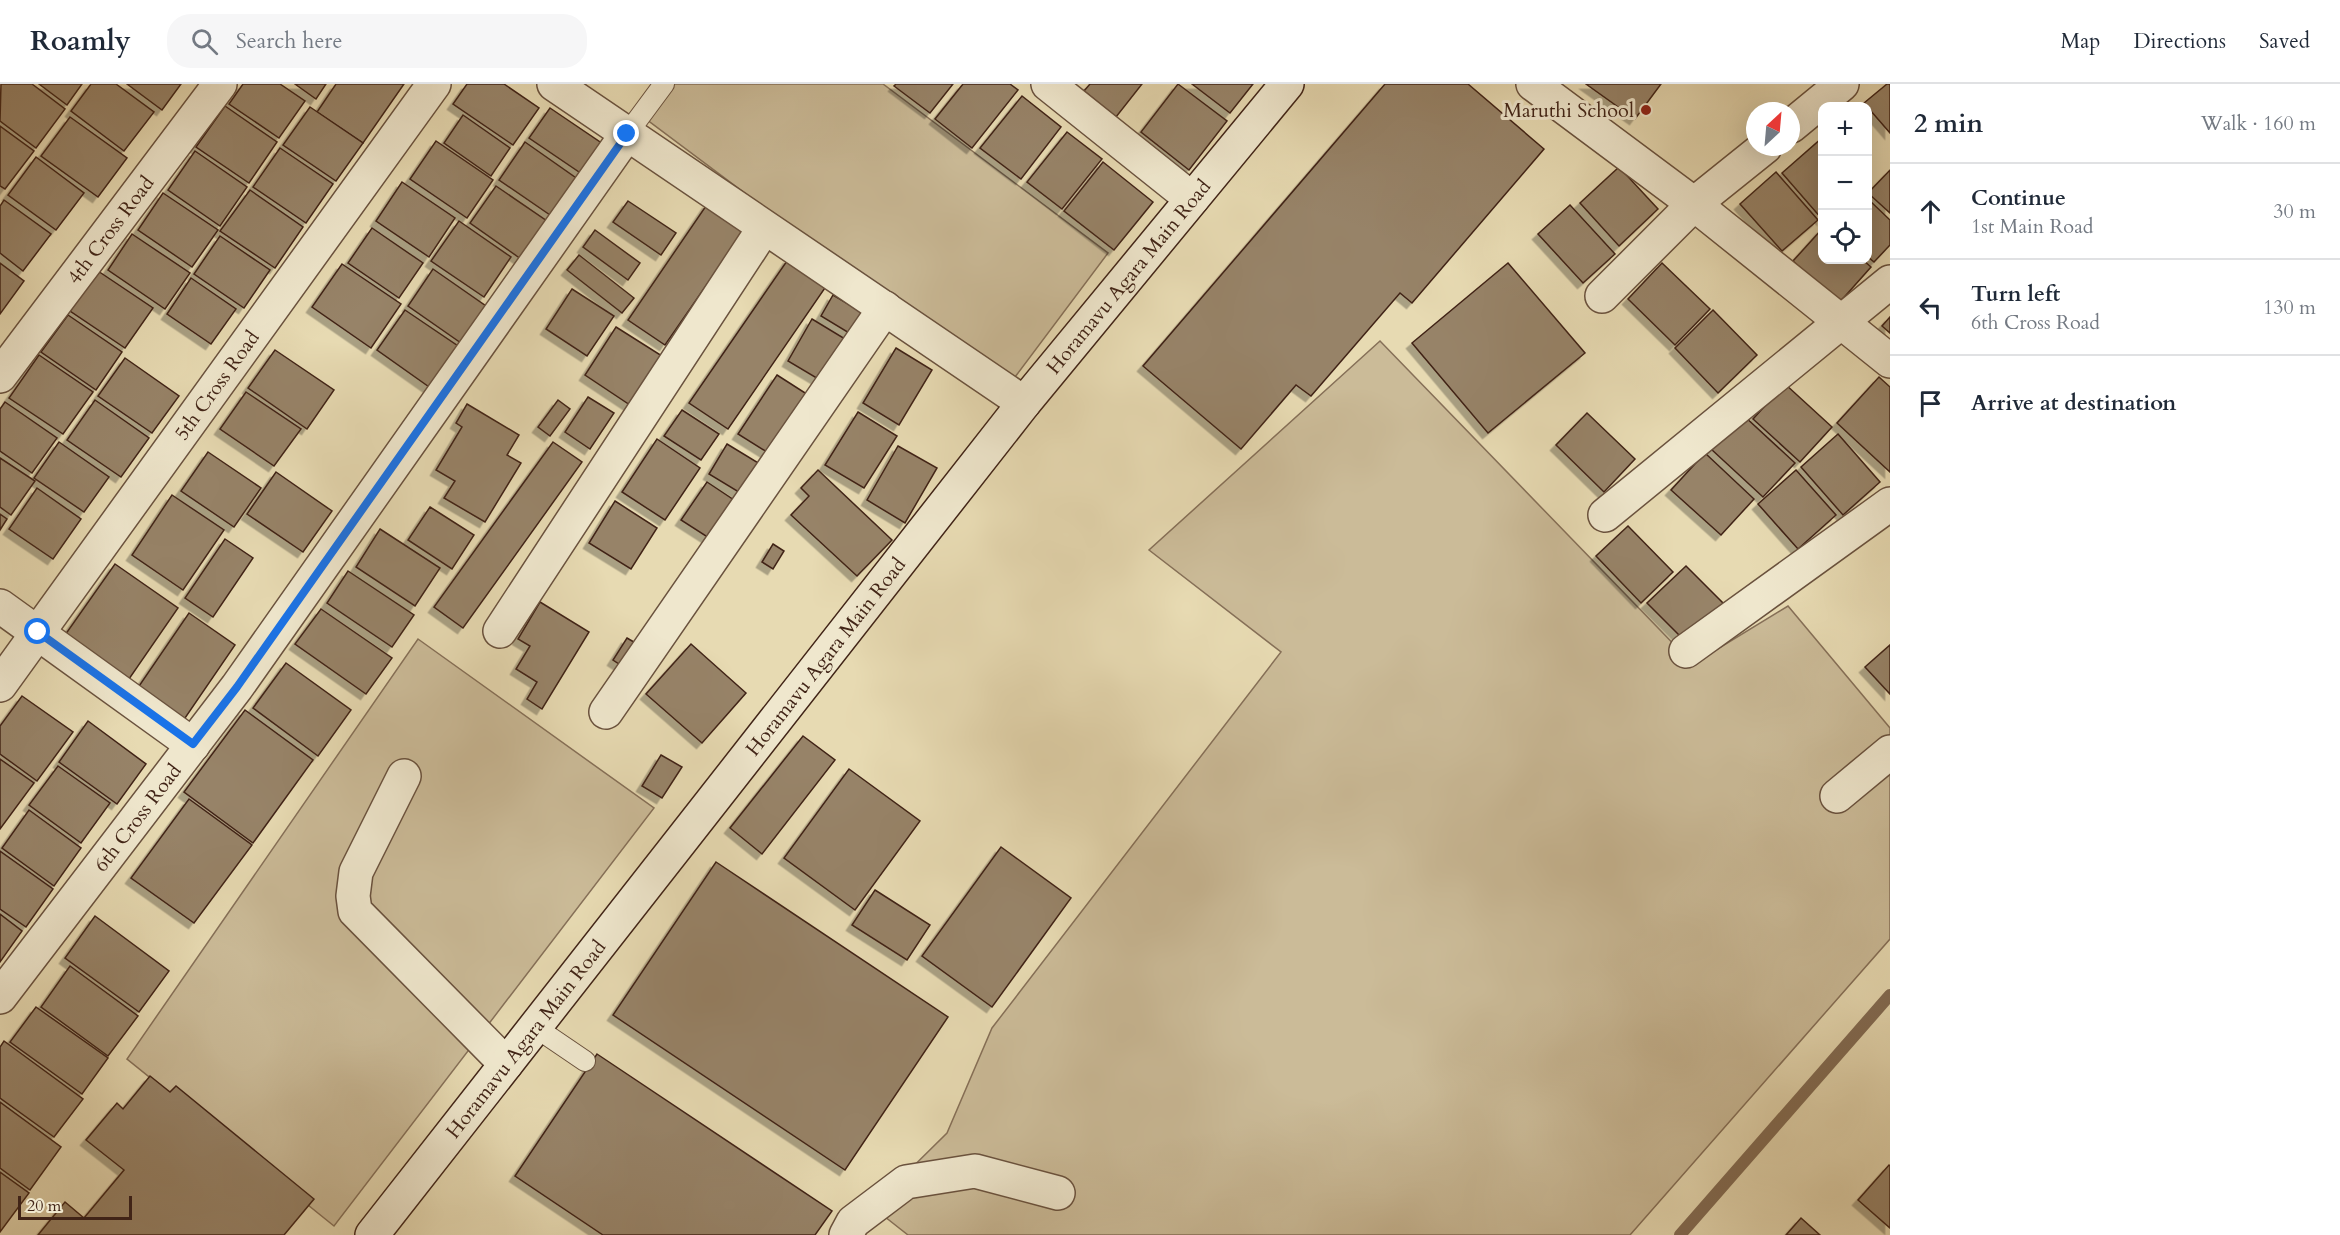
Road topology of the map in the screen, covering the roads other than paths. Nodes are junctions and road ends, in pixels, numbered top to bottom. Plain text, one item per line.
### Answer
1 (220, 84) edge
2 (434, 84) edge
3 (554, 84) edge
4 (664, 84) edge
5 (1048, 84) edge
6 (1287, 84) edge
7 (1533, 84) edge
8 (1842, 84) edge
9 (1800, 119) edge
10 (627, 134) junction
11 (1754, 156) edge
12 (1192, 199) junction
13 (1694, 204) junction
14 (764, 228) junction
15 (1890, 282) edge
16 (1602, 296) dead end
17 (885, 308) junction
18 (1842, 322) junction
19 (1890, 361) edge
20 (0, 376) edge
21 (1024, 403) junction
22 (1890, 504) edge
23 (1605, 515) dead end
24 (0, 606) edge
25 (500, 631) dead end
26 (38, 632) junction
27 (1686, 651) dead end
28 (0, 685) edge
29 (606, 712) dead end
30 (193, 744) junction
31 (1890, 752) edge
32 (404, 776) dead end
33 (1837, 796) dead end
34 (0, 997) edge
35 (535, 1027) junction
36 (585, 1061) dead end
37 (506, 1064) junction
38 (1058, 1193) dead end
39 (372, 1235) edge
40 (846, 1235) edge

1 - 20 street, 4th Cross Road
2 - 26 street, 5th Cross Road
3 - 10 street
4 - 10 lane
5 - 12 street
6 - 12 street, Horamavu Agara Main Road
7 - 13 street
8 - 9 street
10 - 14 street
10 - 30 street, 6th Cross Road
11 - 13 street
12 - 21 street, Horamavu Agara Main Road
13 - 16 street
13 - 18 street
14 - 17 street
14 - 25 street
15 - 18 street
17 - 21 street
17 - 29 street
18 - 19 street
18 - 23 street
21 - 35 street, Horamavu Agara Main Road
22 - 27 street
24 - 26 street
26 - 28 street, 5th Cross Road
26 - 30 street
30 - 34 street, 6th Cross Road
31 - 33 street
32 - 37 street
35 - 36 lane
35 - 37 street, Horamavu Agara Main Road
37 - 39 street, Horamavu Agara Main Road
38 - 40 street

